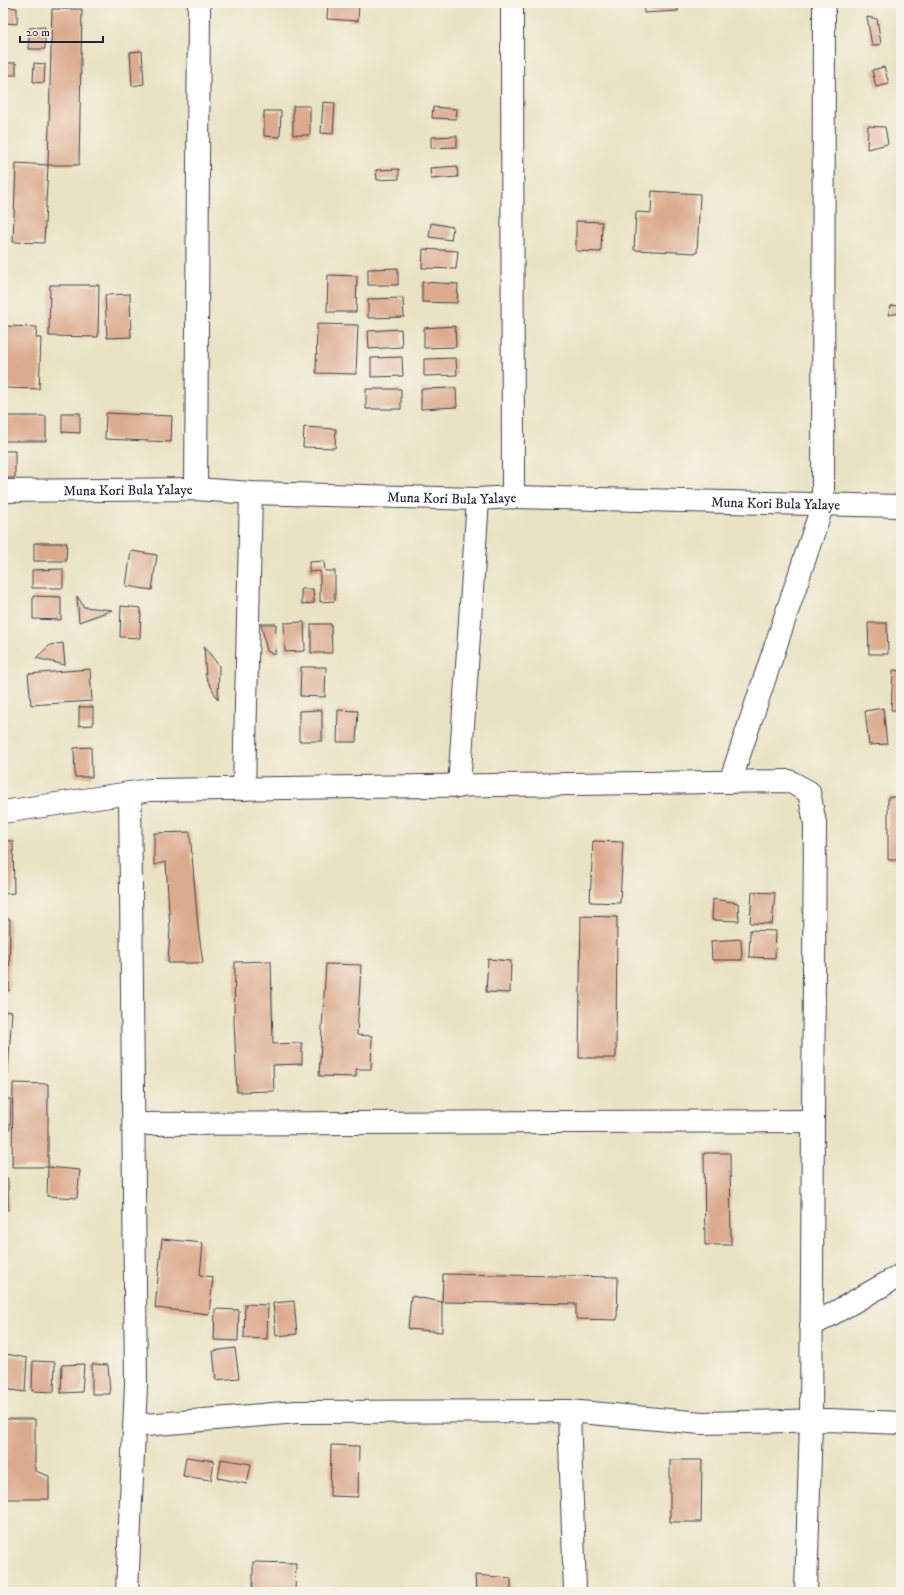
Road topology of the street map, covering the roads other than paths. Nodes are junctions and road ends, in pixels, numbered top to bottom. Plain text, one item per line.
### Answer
1 (199, 3) edge
2 (512, 3) edge
3 (824, 3) edge
4 (196, 489) junction
5 (3, 491) edge
6 (251, 493) junction
7 (513, 496) junction
8 (478, 499) junction
9 (823, 504) junction
10 (901, 506) edge
11 (730, 782) junction
12 (459, 786) junction
13 (244, 789) junction
14 (130, 793) junction
15 (3, 812) edge
16 (813, 1121) junction
17 (134, 1124) junction
18 (901, 1275) edge
19 (811, 1326) junction
20 (569, 1411) junction
21 (811, 1420) junction
22 (901, 1423) edge
23 (135, 1426) junction
24 (127, 1592) edge
25 (575, 1592) edge
26 (806, 1592) edge

1 - 4 street
2 - 7 street
3 - 9 street
4 - 5 street, Muna Kori Bula Yalaye
4 - 6 street, Muna Kori Bula Yalaye
6 - 8 street, Muna Kori Bula Yalaye
6 - 13 street
7 - 8 street, Muna Kori Bula Yalaye
7 - 9 street, Muna Kori Bula Yalaye
8 - 12 street
9 - 10 street, Muna Kori Bula Yalaye
9 - 11 street
11 - 12 street
11 - 16 street
12 - 13 street
13 - 14 street
14 - 15 street
14 - 17 street
16 - 17 street
16 - 19 street
17 - 23 street
18 - 19 street
19 - 21 street
20 - 21 street
20 - 23 street
20 - 25 street
21 - 22 street
21 - 26 street
23 - 24 street

